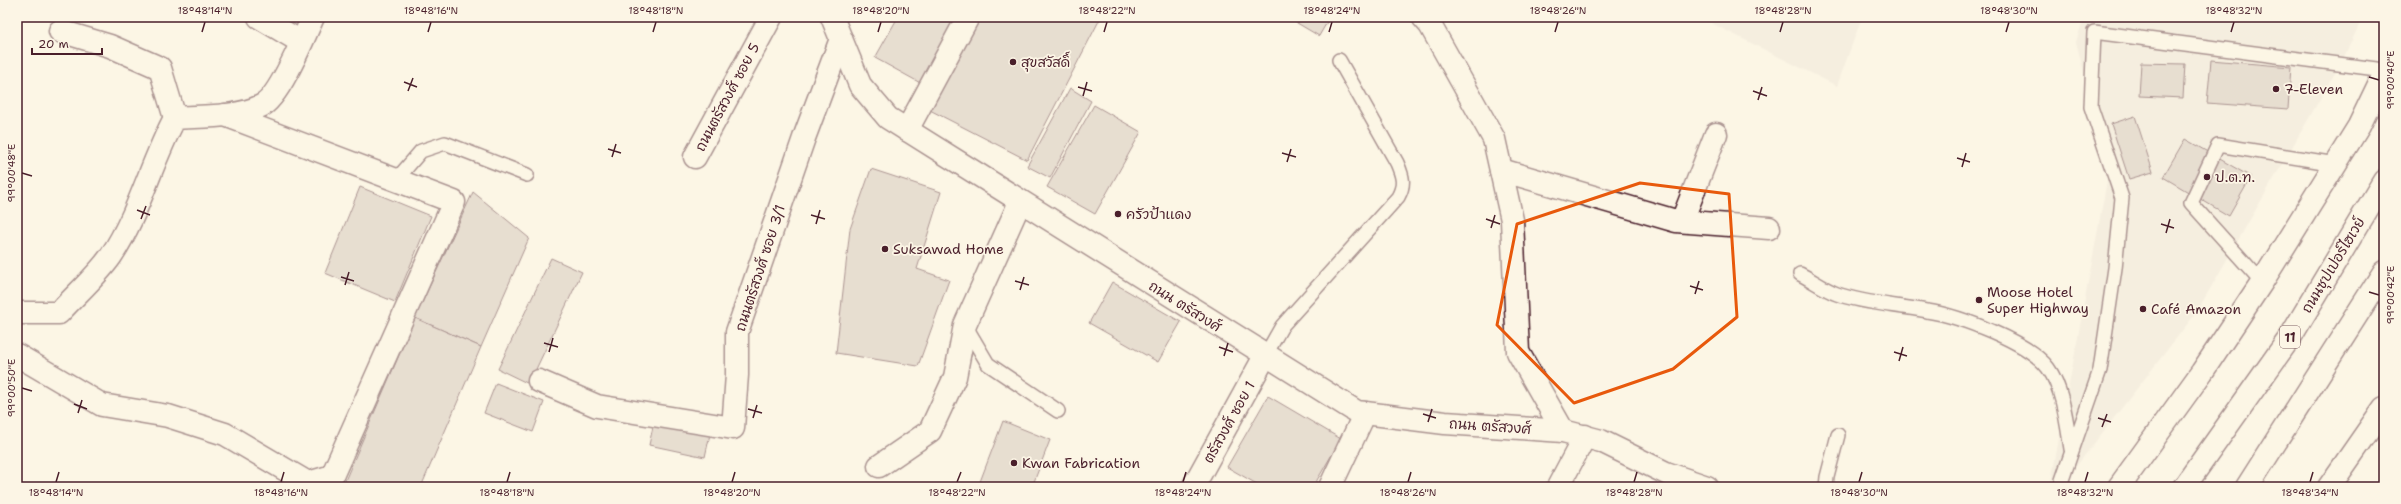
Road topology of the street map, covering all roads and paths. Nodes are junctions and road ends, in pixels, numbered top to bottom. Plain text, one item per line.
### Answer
1 (259, 17) edge
2 (313, 17) edge
3 (771, 17) edge
4 (832, 17) edge
5 (968, 17) edge
6 (1423, 17) edge
7 (60, 31) dead end
8 (841, 39) junction
9 (302, 42) junction
10 (1339, 60) dead end
11 (2384, 70) edge
12 (2384, 74) edge
13 (2384, 105) edge
14 (225, 115) junction
15 (175, 118) junction
16 (2359, 126) junction
17 (907, 130) junction
18 (1716, 134) dead end
19 (696, 157) dead end
20 (2336, 164) junction
21 (1501, 170) junction
22 (527, 175) dead end
23 (396, 180) junction
24 (2384, 180) edge
25 (1020, 202) junction
26 (1682, 222) junction
27 (1769, 228) dead end
28 (2384, 272) edge
29 (1800, 274) dead end
30 (2262, 282) junction
31 (17, 313) edge
32 (965, 325) junction
33 (17, 355) edge
34 (1265, 356) junction
35 (539, 381) dead end
36 (2384, 408) edge
37 (1058, 411) dead end
38 (1365, 413) junction
39 (1563, 431) junction
40 (1838, 435) dead end
41 (1584, 436) junction
42 (2072, 451) junction
43 (879, 466) dead end
44 (1194, 487) edge
45 (1330, 487) edge
46 (1558, 487) edge
47 (1707, 487) edge
48 (1826, 487) edge
49 (2063, 487) edge
50 (2119, 487) edge
51 (2184, 487) edge
52 (2247, 487) edge
53 (2329, 487) edge

1 - 9 main road
2 - 9 main road
3 - 19 main road, ถนนตรัสวงศ์ ซอย 5
4 - 8 main road, ถนน ตรัสวงศ์
5 - 17 main road
6 - 21 main road
7 - 15 main road
8 - 17 main road, ถนน ตรัสวงศ์
8 - 35 main road, ถนนตรัสวงศ์ ซอย 3/1
9 - 14 main road
10 - 34 lane
11 - 42 lane
12 - 16 main road
13 - 16 main road
14 - 15 main road
14 - 23 main road
15 - 31 main road
16 - 20 main road
17 - 25 main road, ถนน ตรัสวงศ์
18 - 26 main road
20 - 30 main road
20 - 30 lane
21 - 26 main road
21 - 39 main road
22 - 23 lane
23 - 33 main road
24 - 51 main road, ถนนซุปเปอร์ไฮเวย์ / 11
25 - 32 main road
25 - 34 main road, ถนน ตรัสวงศ์
26 - 27 main road
28 - 52 main road
29 - 42 lane
30 - 50 main road
32 - 37 lane
32 - 43 main road
34 - 38 main road, ถนน ตรัสวงศ์
34 - 44 main road, ตรัสวงศ์ ซอย 1
36 - 53 main road
38 - 39 main road, ถนน ตรัสวงศ์
38 - 45 main road
39 - 41 main road, ถนน ตรัสวงศ์
40 - 48 lane
41 - 46 main road
41 - 47 main road, ถนน ตรัสวงศ์
42 - 49 lane

